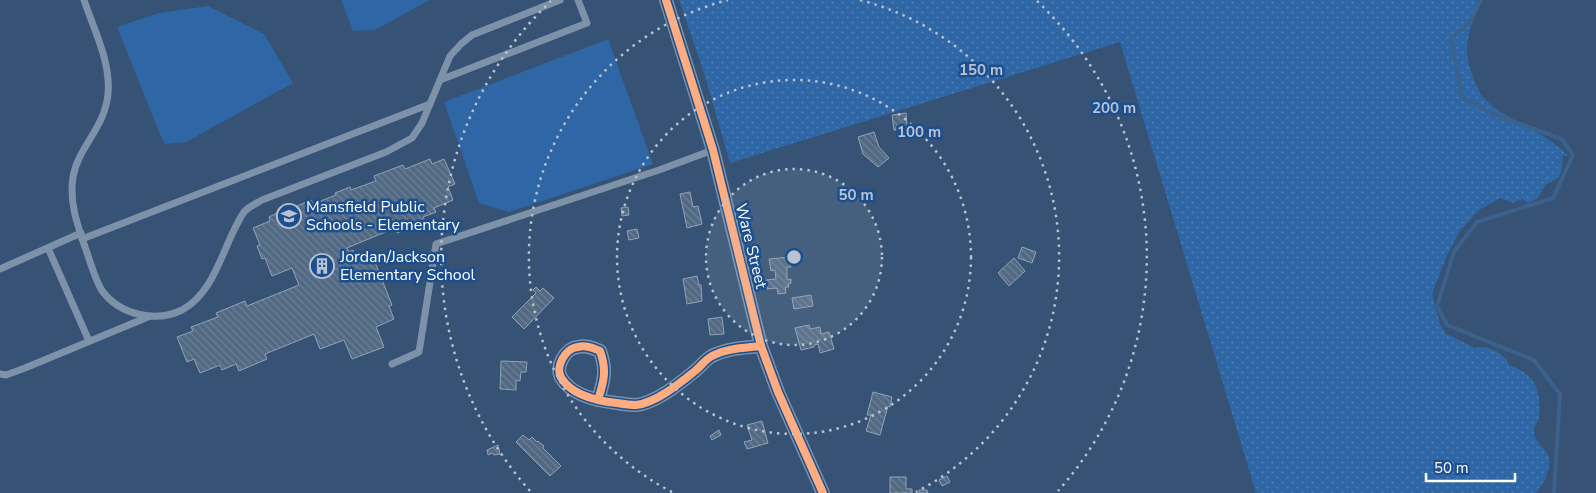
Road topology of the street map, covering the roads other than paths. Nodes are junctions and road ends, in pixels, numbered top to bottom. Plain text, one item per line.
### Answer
1 (84, 0) edge
2 (560, 0) edge
3 (578, 0) edge
4 (666, 0) edge
5 (440, 80) junction
6 (430, 104) junction
7 (713, 150) junction
8 (82, 239) junction
9 (48, 248) junction
10 (0, 269) edge
11 (150, 316) junction
12 (88, 341) junction
13 (761, 346) junction
14 (392, 364) dead end
15 (0, 374) edge
16 (598, 400) dead end
17 (823, 493) edge

1 - 8 lane
2 - 5 lane
3 - 5 lane
4 - 7 street, Ware Street
5 - 6 lane
6 - 8 lane
6 - 11 lane
7 - 13 street, Ware Street
7 - 14 lane
8 - 9 lane
8 - 11 lane
9 - 10 lane
9 - 12 lane
11 - 12 lane
12 - 15 lane
13 - 16 street
13 - 17 street, Ware Street

